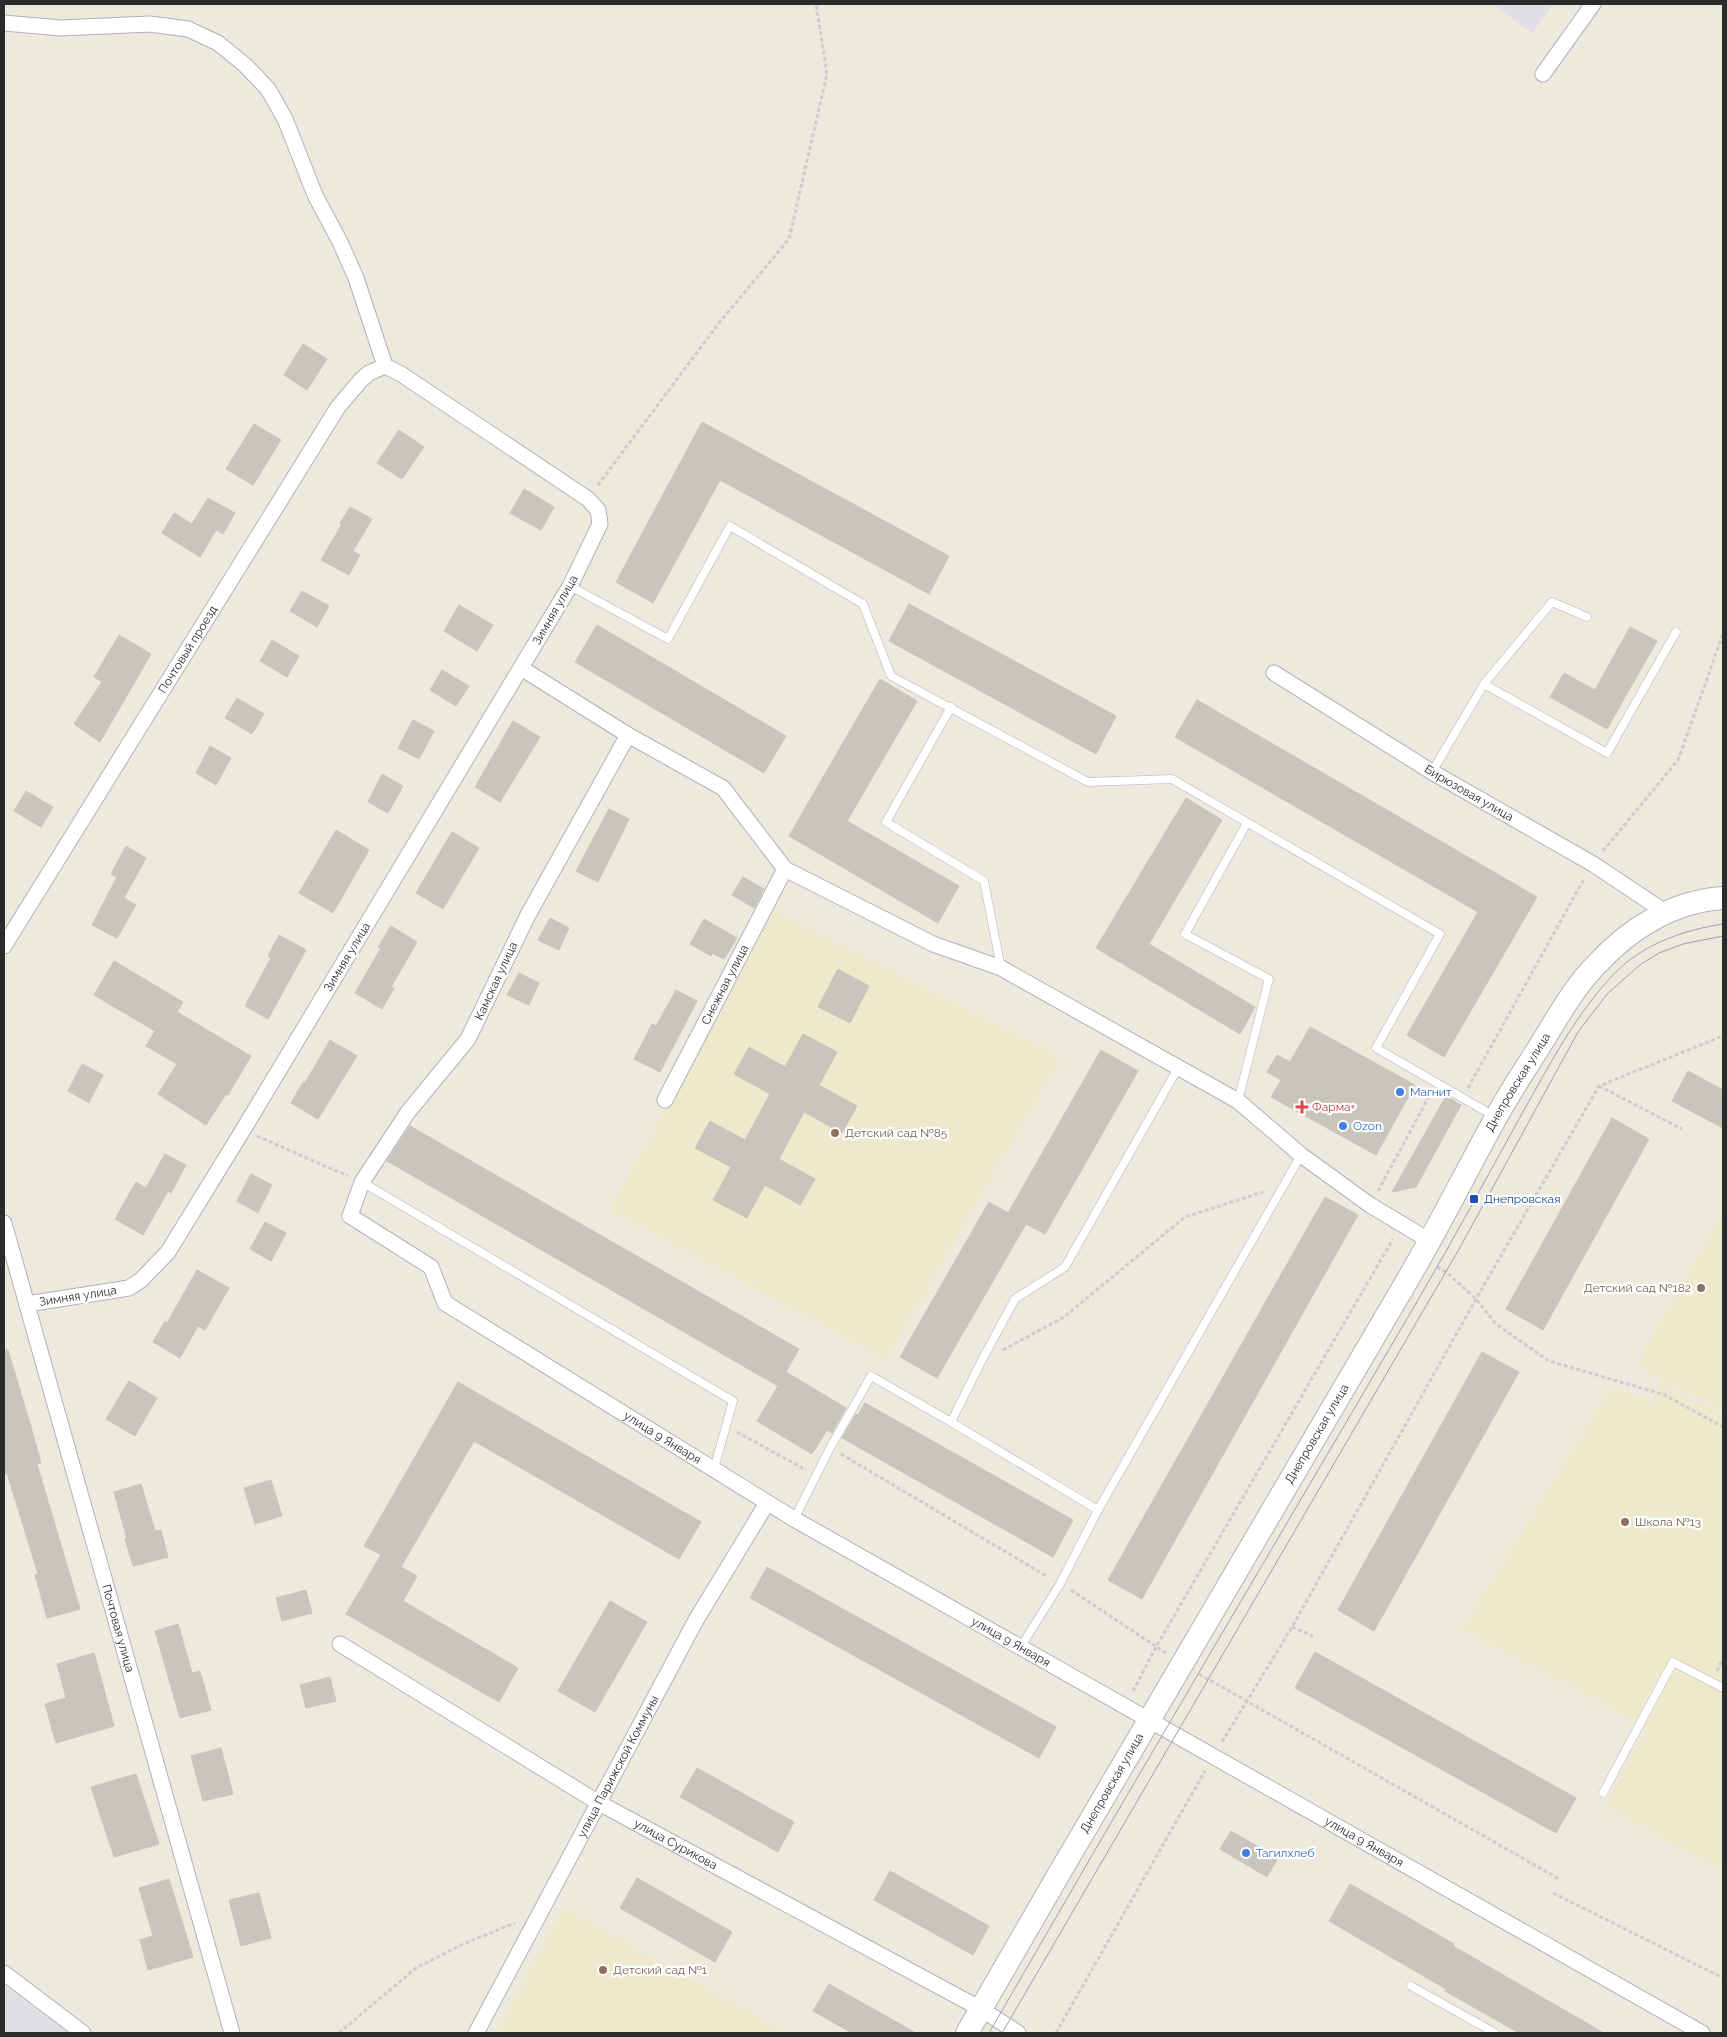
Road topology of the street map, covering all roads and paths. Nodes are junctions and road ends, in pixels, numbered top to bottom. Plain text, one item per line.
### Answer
1 (816, 4) edge
2 (1593, 4) edge
3 (4, 23) edge
4 (1543, 74) dead end
5 (385, 366) junction
6 (588, 499) junction
7 (570, 586) junction
8 (1587, 617) dead end
9 (1676, 632) dead end
10 (1723, 634) edge
11 (521, 668) junction
12 (1274, 673) dead end
13 (1484, 684) junction
14 (951, 707) junction
15 (628, 735) junction
16 (1432, 772) junction
17 (1247, 823) junction
18 (1593, 864) junction
19 (785, 869) junction
20 (1723, 898) edge
21 (1665, 912) junction
22 (4, 946) edge
23 (1001, 968) junction
24 (1723, 1036) edge
25 (1178, 1068) junction
26 (1437, 1082) junction
27 (1599, 1086) junction
28 (1463, 1096) junction
29 (665, 1100) dead end
30 (1238, 1101) junction
31 (1496, 1117) junction
32 (1682, 1129) dead end
33 (243, 1130) junction
34 (1301, 1156) junction
35 (362, 1182) junction
36 (1268, 1187) dead end
37 (1370, 1205) junction
38 (350, 1216) joint
39 (4, 1223) edge
40 (1402, 1225) junction
41 (1426, 1247) junction
42 (1476, 1300) junction
43 (27, 1304) junction
44 (981, 1362) junction
45 (952, 1422) junction
46 (727, 1427) junction
47 (1723, 1427) edge
48 (714, 1470) junction
49 (815, 1475) junction
50 (767, 1503) junction
51 (1098, 1510) junction
52 (794, 1519) junction
53 (1292, 1627) junction
54 (1313, 1636) dead end
55 (340, 1644) dead end
56 (1020, 1648) junction
57 (1723, 1688) edge
58 (1125, 1707) junction
59 (1149, 1720) junction
60 (1213, 1757) junction
61 (1604, 1793) dead end
62 (599, 1803) junction
63 (1553, 1893) dead end
64 (541, 1913) junction
65 (4, 1973) edge
66 (1723, 1978) edge
67 (1412, 1986) dead end
68 (981, 2009) junction
69 (83, 2033) edge
70 (232, 2033) edge
71 (339, 2033) edge
72 (476, 2033) edge
73 (968, 2033) edge
74 (1018, 2033) edge
75 (1056, 2033) edge
76 (1495, 2033) edge
77 (1702, 2033) edge

1 - 6 path
2 - 4 street
3 - 5 street
5 - 6 street
5 - 22 street, Почтовый проезд
6 - 7 street, Зимняя улица
7 - 11 street, Зимняя улица
7 - 14 lane
8 - 13 lane
9 - 13 lane
10 - 18 path
11 - 15 street
11 - 33 street, Зимняя улица
12 - 16 street, Бирюзовая улица
13 - 16 lane
14 - 17 lane
14 - 23 lane
15 - 19 street
15 - 35 street, Камская улица
16 - 18 street, Бирюзовая улица
17 - 26 lane
17 - 30 lane
18 - 21 street, Бирюзовая улица
18 - 28 path
19 - 23 street
19 - 29 street, Снежная улица
20 - 21 street, Днепровская улица
21 - 31 street, Днепровская улица
23 - 25 street
24 - 27 path
25 - 30 street
25 - 44 lane
26 - 28 lane
26 - 37 path
27 - 32 path
27 - 42 path
28 - 31 lane
30 - 34 street
31 - 41 street, Днепровская улица
33 - 35 path
33 - 43 street, Зимняя улица
34 - 37 street
34 - 51 lane
35 - 38 street, Камская улица
35 - 46 lane
36 - 44 path
37 - 40 street
38 - 48 street, улица 9 Января
39 - 43 street, Почтовая улица
40 - 41 street
40 - 58 path
41 - 42 path
41 - 59 street, Днепровская улица
42 - 47 path
42 - 53 path
43 - 70 street, Почтовая улица
44 - 45 lane
45 - 49 lane
45 - 51 lane
46 - 48 lane
46 - 49 path
48 - 50 street, улица 9 Января
49 - 52 lane
50 - 52 street, улица 9 Января
50 - 62 street, улица Парижской Коммуны
51 - 56 lane
52 - 56 street, улица 9 Января
53 - 54 path
53 - 60 path
55 - 62 street, улица Сурикова
56 - 58 street, улица 9 Января
57 - 61 lane
58 - 59 street, улица 9 Января
59 - 60 street, улица 9 Января
59 - 68 street, Днепровская улица
60 - 75 path
60 - 77 street, улица 9 Января
62 - 64 street, улица Парижской Коммуны
62 - 68 street, улица Сурикова
63 - 66 path
64 - 71 path
64 - 72 street, улица Парижской Коммуны
65 - 69 street
67 - 76 lane
68 - 73 street, Днепровская улица
68 - 74 street, улица Сурикова

